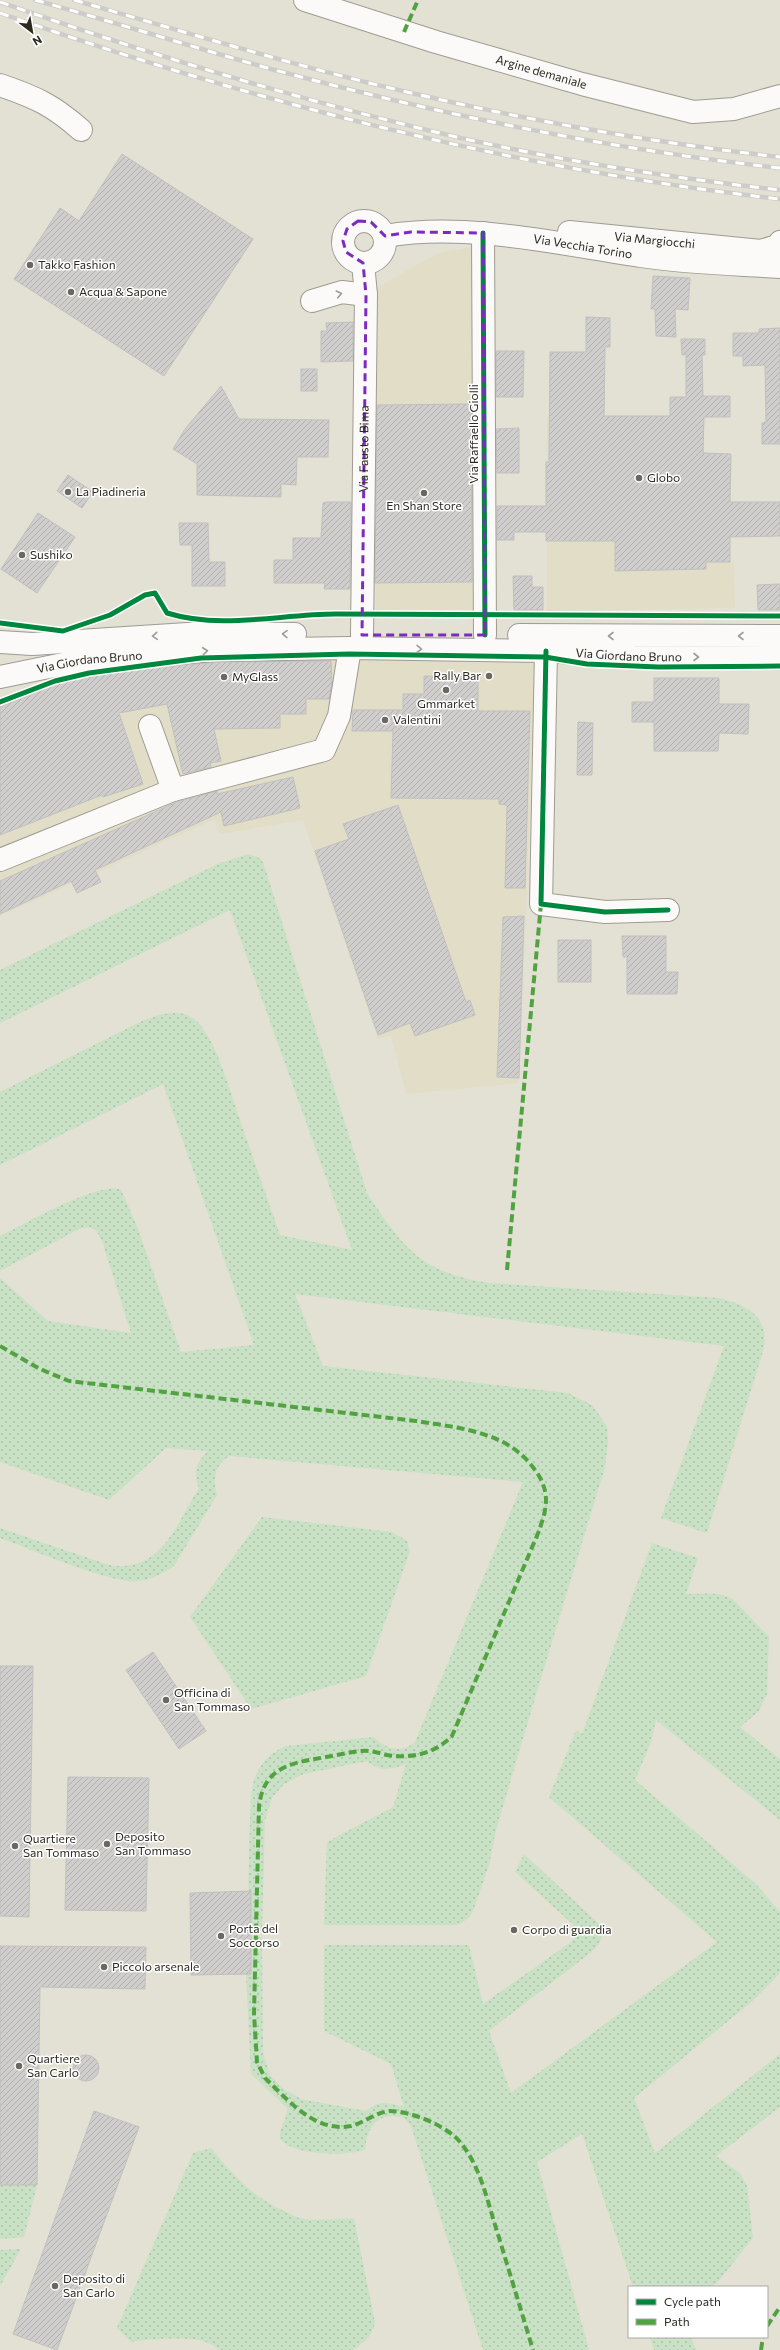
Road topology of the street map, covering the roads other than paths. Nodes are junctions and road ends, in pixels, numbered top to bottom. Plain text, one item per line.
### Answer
1 (305, 0) edge
2 (0, 85) edge
3 (780, 96) edge
4 (81, 130) dead end
5 (483, 233) junction
6 (385, 236) junction
7 (528, 238) junction
8 (780, 242) edge
9 (363, 263) junction
10 (780, 267) edge
11 (366, 295) junction
12 (312, 301) dead end
13 (485, 635) junction
14 (780, 636) edge
15 (356, 641) junction
16 (0, 642) edge
17 (546, 650) junction
18 (780, 658) edge
19 (0, 677) edge
20 (150, 726) dead end
21 (173, 790) junction
22 (0, 860) edge
23 (668, 910) dead end

1 - 3 street, Argine demaniale
2 - 4 street
5 - 6 street, Via Vecchia Torino
5 - 7 street, Via Vecchia Torino
5 - 13 street, Via Raffaello Giolli
6 - 9 street
6 - 9 street
7 - 8 street, Via Margiocchi
7 - 10 street, Via Vecchia Torino
9 - 11 street, Via Fausto Bima
12 -> 11 street
11 - 15 street, Via Fausto Bima
14 -> 13 street, Via Giordano Bruno
13 - 15 street, Via Giordano Bruno
15 -> 16 street, Via Giordano Bruno
15 -> 17 street, Via Giordano Bruno
19 -> 15 street, Via Giordano Bruno
15 - 21 street, Via Fausto Bima
17 -> 18 street, Via Giordano Bruno
17 - 23 street
20 - 21 street
21 - 22 street

